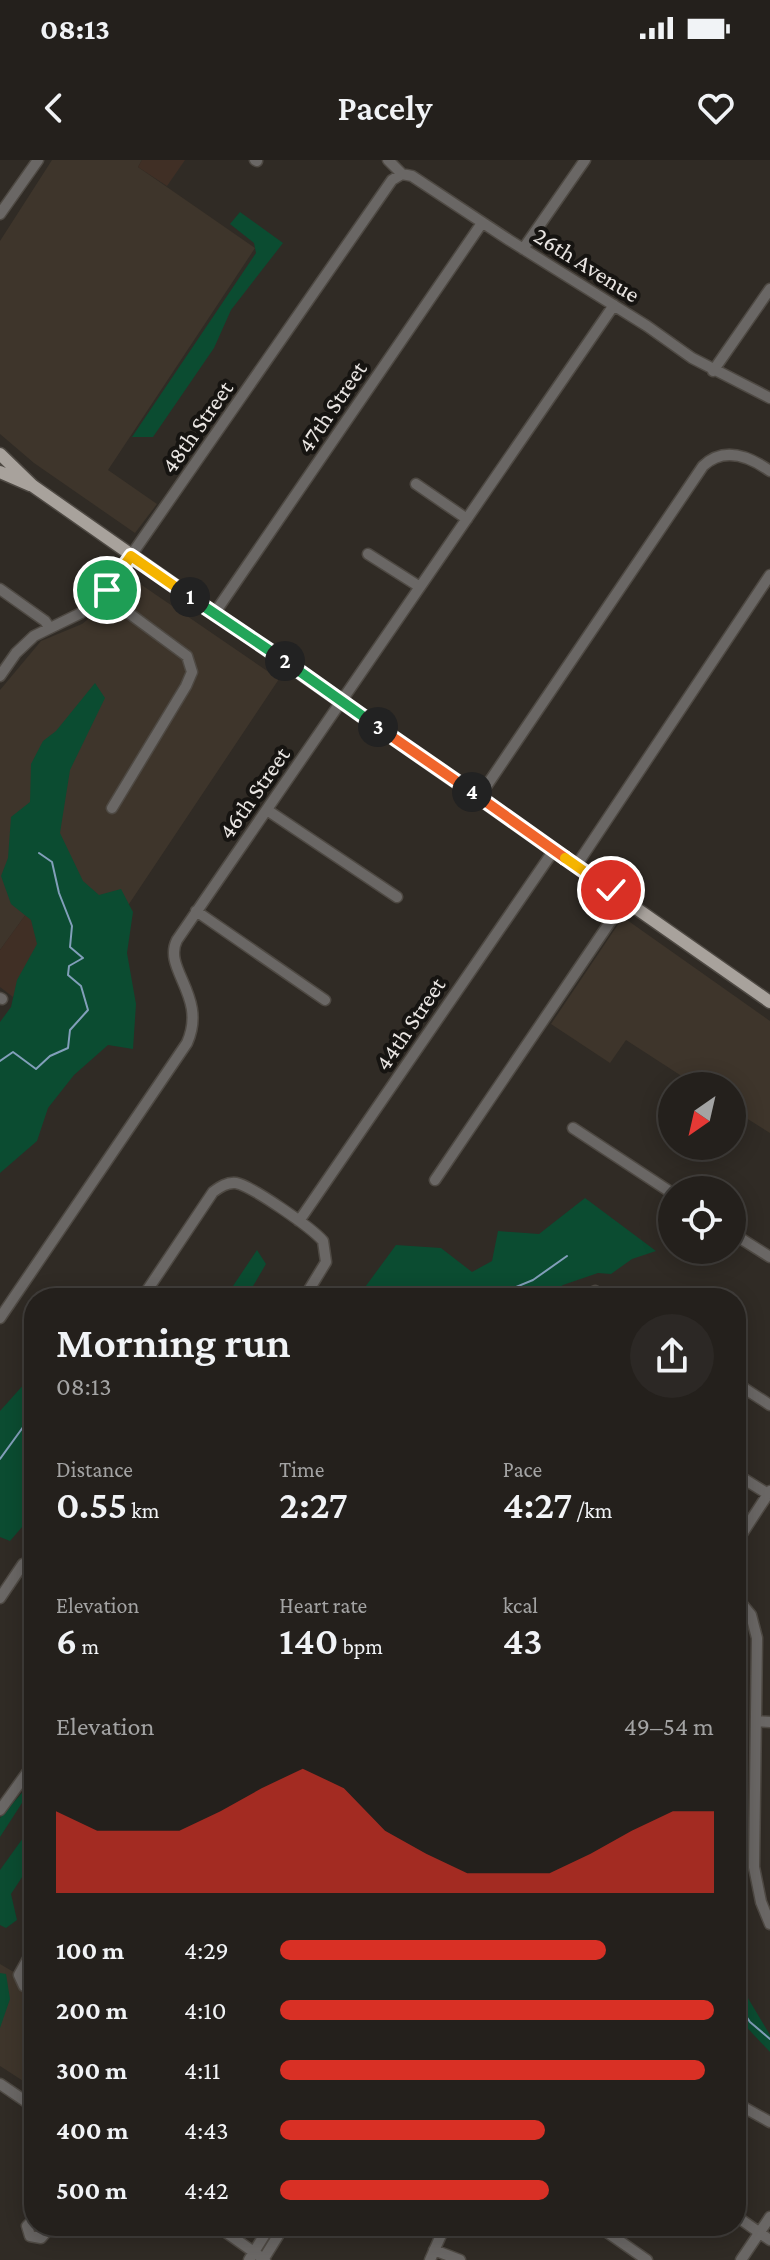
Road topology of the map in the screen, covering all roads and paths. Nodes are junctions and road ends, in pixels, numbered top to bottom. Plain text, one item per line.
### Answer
1 (38, 160) edge
2 (388, 160) edge
3 (585, 160) edge
4 (402, 174) junction
5 (0, 214) edge
6 (482, 223) junction
7 (523, 249) junction
8 (770, 289) edge
9 (614, 305) junction
10 (713, 371) junction
11 (770, 398) edge
12 (3, 455) edge
13 (768, 465) edge
14 (0, 472) edge
15 (416, 484) dead end
16 (33, 486) junction
17 (467, 519) junction
18 (368, 554) dead end
19 (131, 556) junction
20 (770, 575) edge
21 (420, 587) junction
22 (0, 589) edge
23 (103, 594) junction
24 (214, 614) junction
25 (49, 627) junction
26 (0, 676) edge
27 (342, 701) junction
28 (479, 797) junction
29 (112, 808) dead end
30 (267, 810) junction
31 (554, 850) junction
32 (576, 866) junction
33 (397, 897) dead end
34 (625, 900) junction
35 (196, 911) junction
36 (325, 1000) dead end
37 (770, 1002) edge
38 (573, 1128) dead end
39 (435, 1180) dead end
40 (658, 1184) edge
41 (299, 1221) junction
42 (746, 1242) edge
43 (770, 1257) edge
44 (149, 1288) edge
45 (310, 1288) edge
46 (0, 1318) edge
47 (746, 1389) edge
48 (770, 1405) edge
49 (746, 1480) edge
50 (769, 1493) edge
51 (746, 1528) edge
52 (24, 1566) edge
53 (0, 1598) edge
54 (746, 1608) edge
55 (756, 1721) junction
56 (770, 1722) edge
57 (24, 1777) edge
58 (0, 1810) edge
59 (770, 1924) edge
60 (24, 1963) edge
61 (24, 1986) edge
62 (0, 2084) edge
63 (24, 2100) edge
64 (746, 2109) edge
65 (770, 2122) edge
66 (770, 2217) edge
67 (746, 2223) edge
68 (760, 2233) junction
69 (228, 2236) edge
70 (264, 2236) edge
71 (278, 2236) edge
72 (441, 2236) edge
73 (612, 2236) edge
74 (770, 2240) edge
75 (432, 2255) edge
76 (251, 2256) edge
77 (264, 2260) edge
78 (460, 2260) edge
79 (647, 2260) edge
80 (741, 2260) edge

1 - 5 street
2 - 4 street, 26th Avenue
3 - 7 street
4 - 6 street, 26th Avenue
4 - 19 street, 48th Street
6 - 7 street, 26th Avenue
6 - 24 street, 47th Street
7 - 9 street, 26th Avenue
8 - 10 street
9 - 10 street, 26th Avenue
9 - 17 street, 46th Street
10 - 11 street, 26th Avenue
12 - 16 main road
13 - 28 street
14 - 16 main road
15 - 17 street
16 - 19 main road
17 - 21 street, 46th Street
18 - 21 street
19 - 23 street, 48th Street
19 - 24 main road
20 - 32 street
21 - 27 street, 46th Street
22 - 25 street
23 - 25 street, 48th Street
23 - 29 street
24 - 27 main road
25 - 26 street, 48th Street
27 - 28 main road
27 - 30 street, 46th Street
28 - 31 main road
30 - 33 street
30 - 35 street, 46th Street
31 - 32 main road
31 - 41 street, 44th Street
32 - 34 main road
34 - 37 main road
34 - 39 street
35 - 36 street
35 - 46 street, 46th Street
38 - 40 street
41 - 44 street
41 - 45 street
42 - 43 street
47 - 48 street
49 - 50 street
50 - 51 street
52 - 53 street
54 - 55 street
55 - 56 street
55 - 59 street
57 - 58 street
60 - 61 street
62 - 63 street
64 - 65 street
66 - 68 street
67 - 68 street
68 - 74 street
68 - 80 street
69 - 76 street
70 - 76 street
71 - 77 street
72 - 75 street
73 - 79 street
75 - 78 street
76 - 77 street

